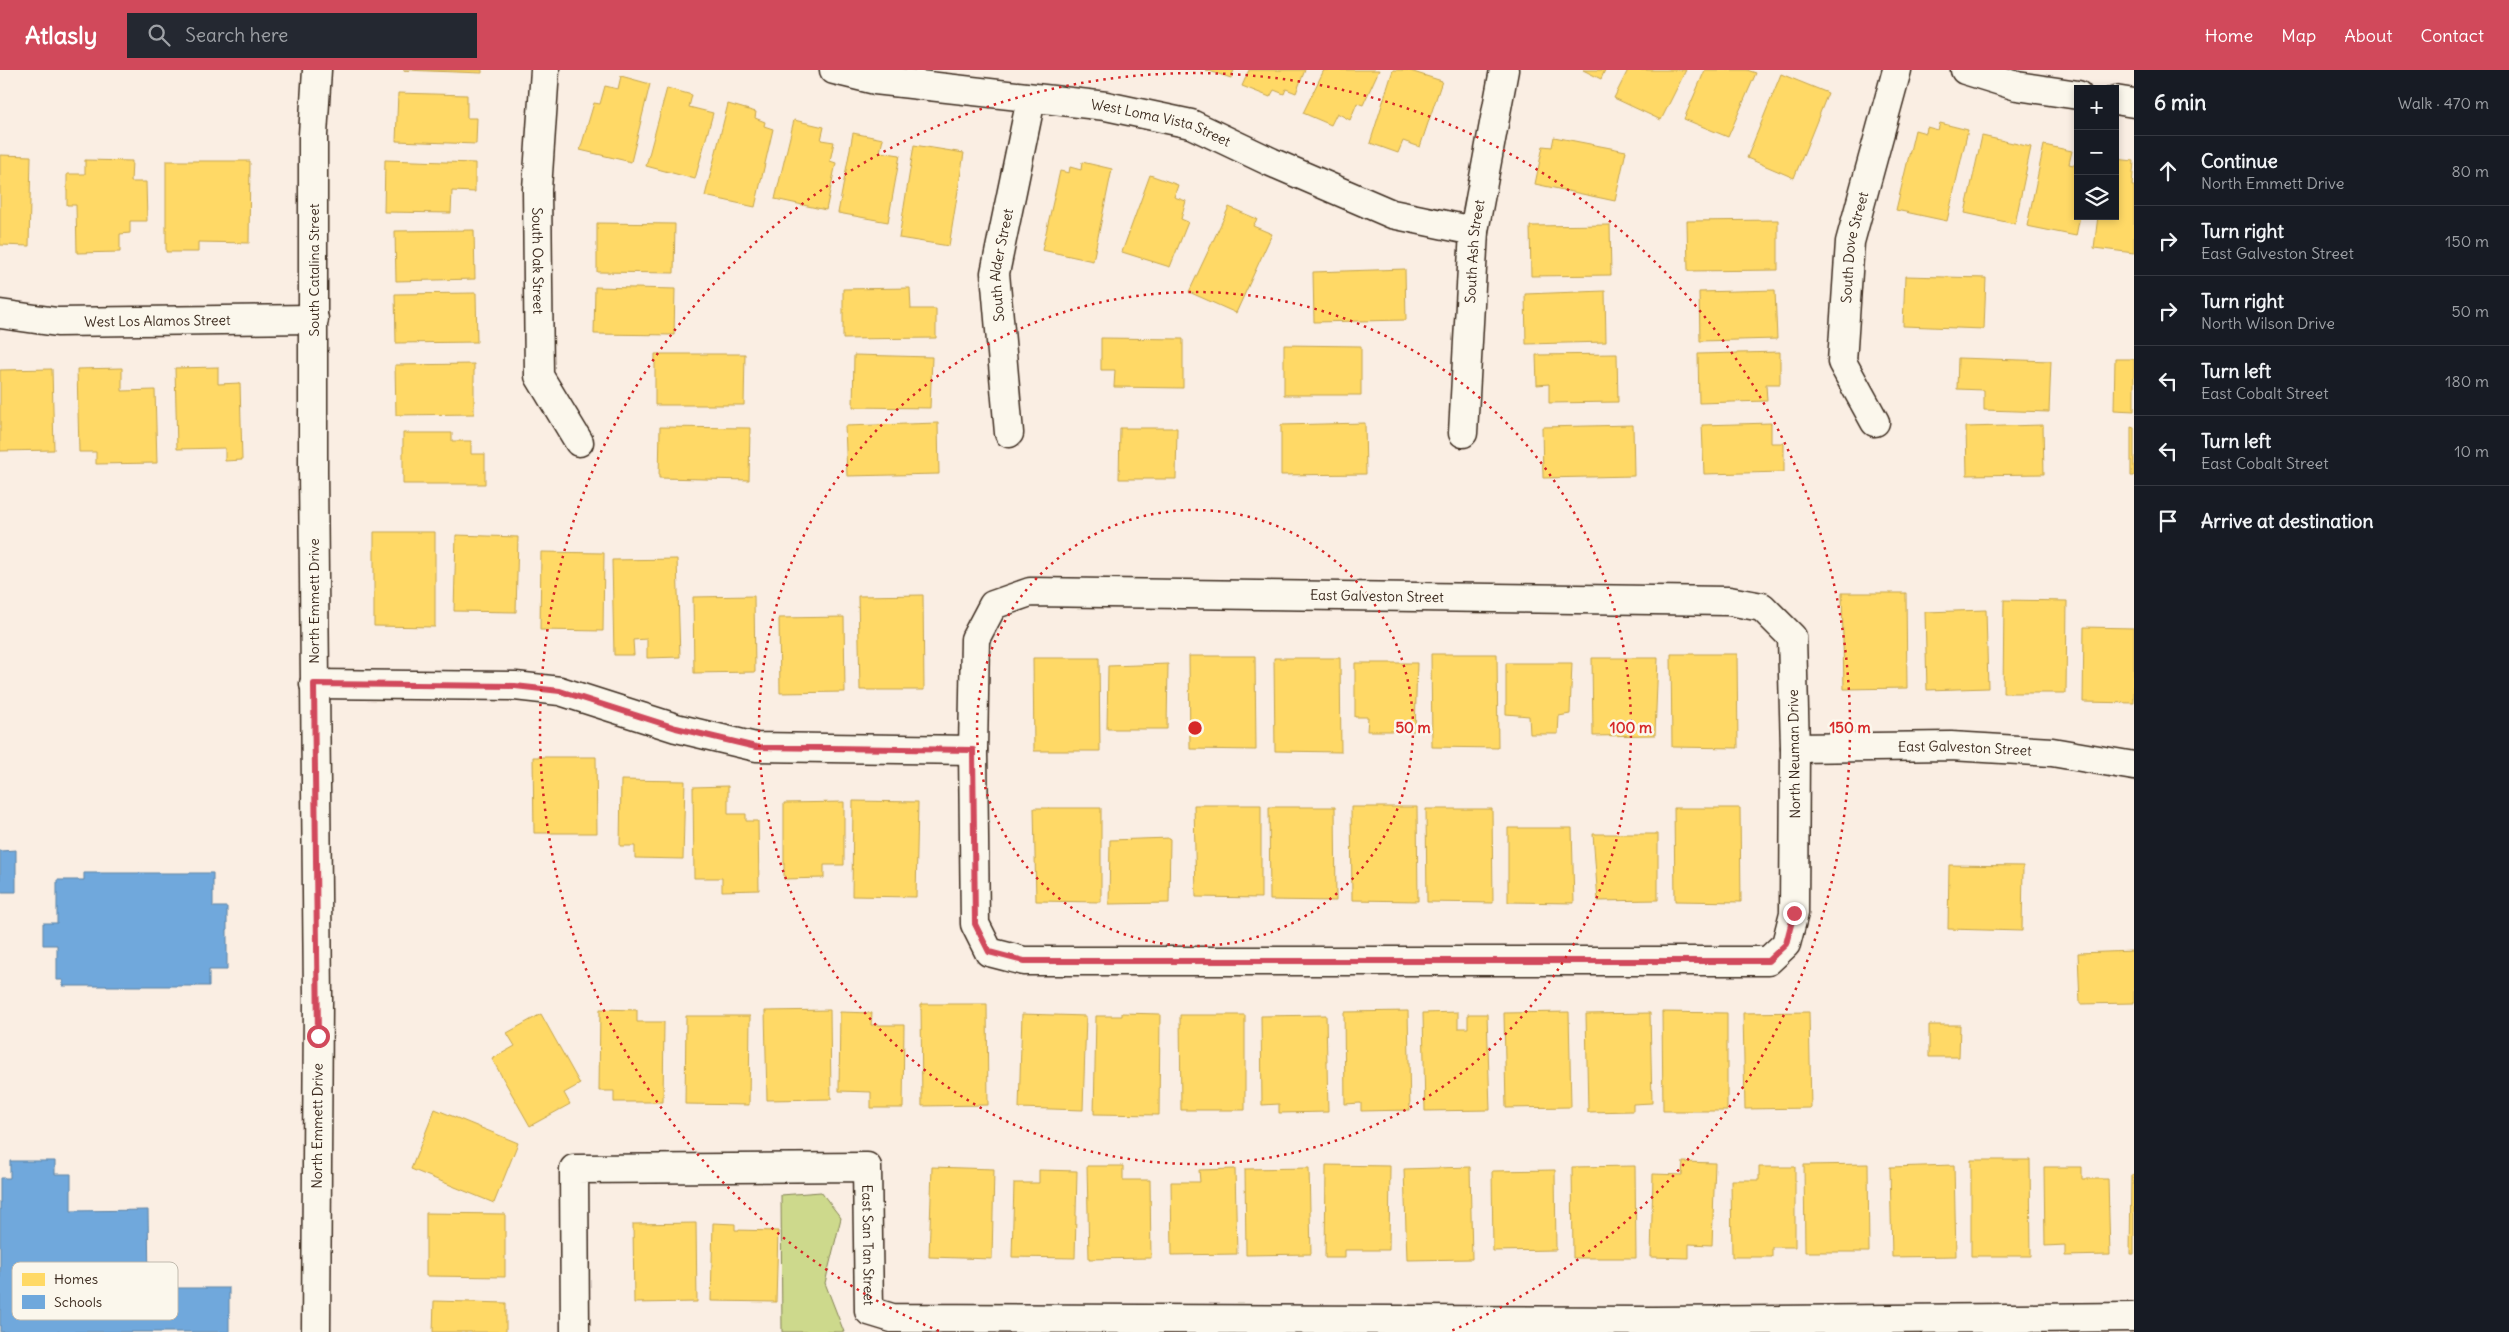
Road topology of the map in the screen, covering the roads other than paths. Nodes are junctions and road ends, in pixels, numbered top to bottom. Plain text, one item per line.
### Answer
1 (316, 70) edge
2 (545, 70) edge
3 (834, 70) edge
4 (1504, 70) edge
5 (1897, 70) edge
6 (1965, 70) edge
7 (2074, 94) edge
8 (1031, 99) junction
9 (2119, 101) edge
10 (2134, 103) edge
11 (1474, 232) junction
12 (0, 314) edge
13 (314, 319) junction
14 (1876, 422) dead end
15 (1009, 433) dead end
16 (1463, 433) dead end
17 (579, 442) dead end
18 (313, 471) joint
19 (1762, 607) joint
20 (314, 684) junction
21 (1795, 748) junction
22 (973, 750) junction
23 (2134, 766) edge
24 (2134, 1317) edge
25 (1653, 1326) edge
26 (316, 1332) edge
27 (575, 1332) edge

1 - 13 street, South Catalina Street
2 - 17 street, South Oak Street
3 - 8 street, West Loma Vista Street
4 - 11 street, South Ash Street
5 - 14 street, South Dove Street
6 - 7 street
8 - 11 street, West Loma Vista Street
8 - 15 street, South Alder Street
9 - 10 street
11 - 16 street, South Ash Street
12 - 13 street, West Los Alamos Street
13 - 18 street, South Catalina Street
18 - 20 street, North Emmett Drive
19 - 21 street, North Neuman Drive
19 - 22 street, East Galveston Street
20 - 22 street
20 - 26 street, North Emmett Drive
21 - 22 street, North Neuman Drive
21 - 23 street, East Galveston Street
24 - 25 street, East San Tan Street
25 - 27 street, East San Tan Street

